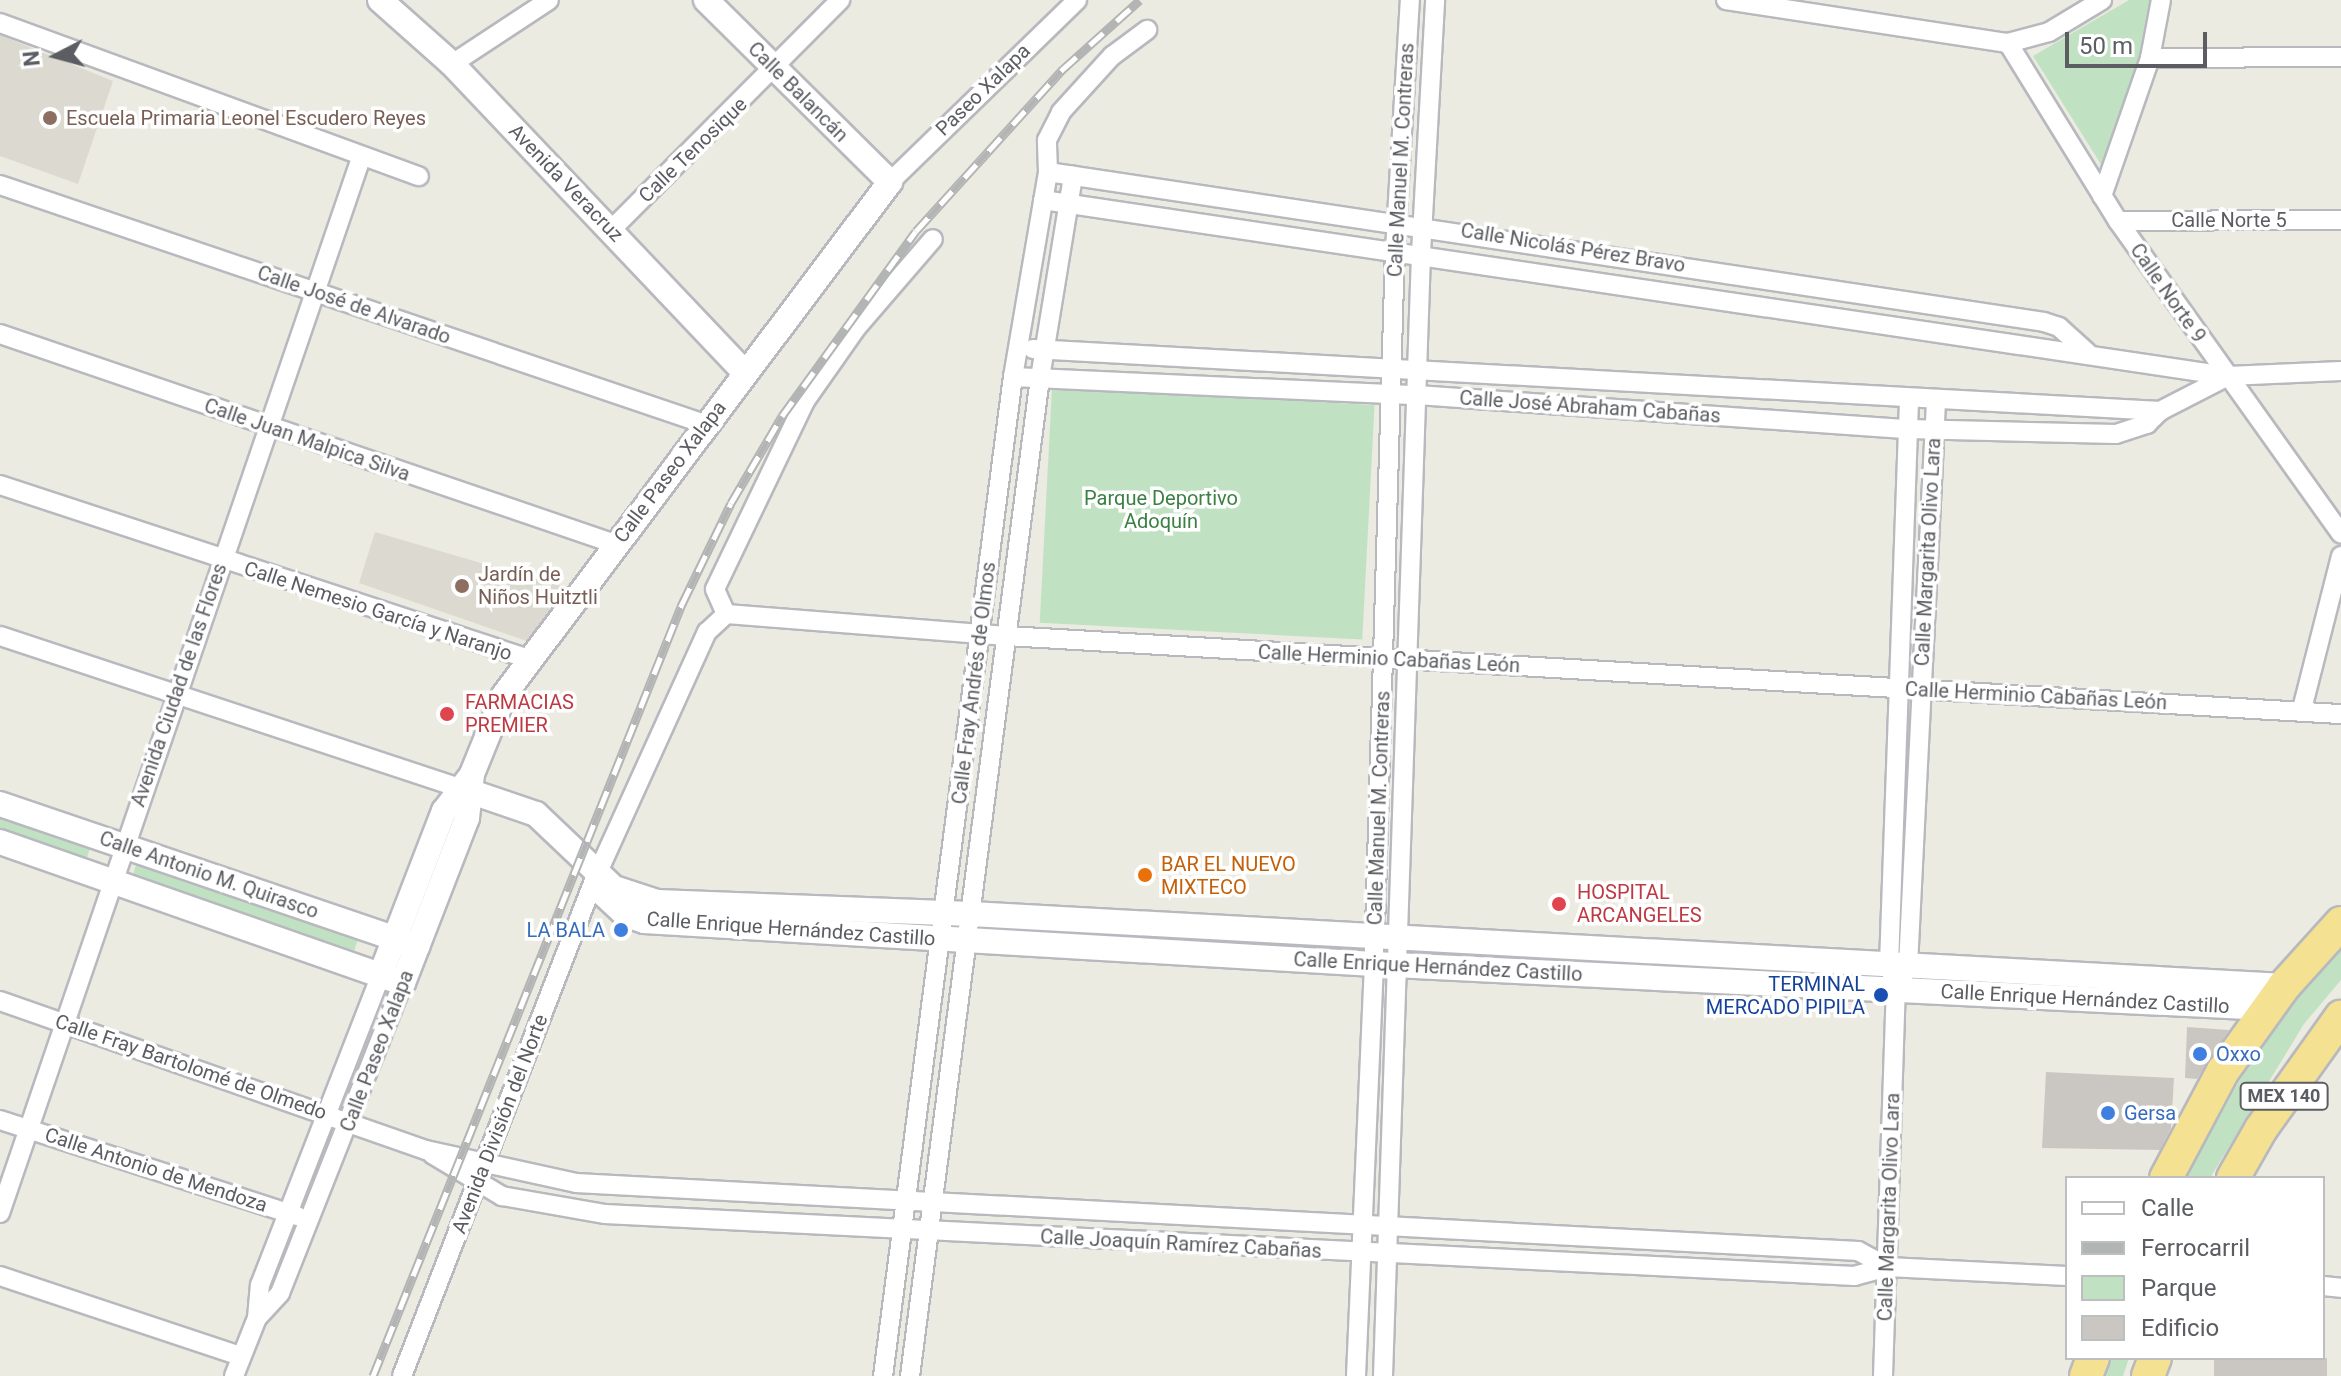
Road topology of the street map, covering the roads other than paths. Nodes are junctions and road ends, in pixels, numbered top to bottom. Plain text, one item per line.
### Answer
1 (380, 0) edge
2 (549, 0) edge
3 (706, 0) edge
4 (840, 0) edge
5 (1077, 0) edge
6 (1410, 0) edge
7 (1435, 0) edge
8 (1726, 0) edge
9 (2102, 0) edge
10 (2161, 0) edge
11 (1816, 6) edge
12 (0, 23) edge
13 (1147, 30) dead end
14 (2008, 43) junction
15 (2341, 57) edge
16 (2150, 58) junction
17 (452, 64) junction
18 (774, 70) junction
19 (361, 158) junction
20 (1048, 172) junction
21 (419, 176) dead end
22 (1073, 176) junction
23 (890, 182) junction
24 (0, 185) edge
25 (2102, 196) junction
26 (1043, 200) junction
27 (1068, 204) junction
28 (2341, 220) edge
29 (1397, 221) junction
30 (2118, 221) junction
31 (1422, 225) junction
32 (611, 230) junction
33 (933, 239) dead end
34 (1395, 250) junction
35 (1421, 253) junction
36 (312, 290) junction
37 (0, 334) edge
38 (1018, 349) junction
39 (1044, 350) junction
40 (2087, 352) junction
41 (1392, 367) junction
42 (1418, 368) junction
43 (2341, 371) edge
44 (745, 373) junction
45 (2228, 376) junction
46 (1013, 377) junction
47 (1040, 378) junction
48 (1391, 394) junction
49 (1417, 395) junction
50 (1909, 400) junction
51 (1936, 401) junction
52 (2160, 411) junction
53 (708, 425) junction
54 (266, 427) junction
55 (1908, 429) junction
56 (1934, 430) junction
57 (0, 485) edge
58 (2341, 534) edge
59 (615, 544) junction
60 (2341, 556) edge
61 (220, 561) junction
62 (726, 614) junction
63 (979, 634) junction
64 (0, 636) edge
65 (1007, 636) junction
66 (529, 659) junction
67 (1384, 659) junction
68 (1408, 660) junction
69 (1898, 689) junction
70 (1921, 689) junction
71 (174, 697) junction
72 (2302, 709) junction
73 (2341, 714) edge
74 (468, 785) junction
75 (0, 804) edge
76 (0, 842) edge
77 (124, 846) junction
78 (596, 878) junction
79 (112, 880) junction
80 (945, 914) junction
81 (971, 914) junction
82 (2341, 923) edge
83 (1387, 938) junction
84 (942, 939) junction
85 (969, 939) junction
86 (406, 942) junction
87 (1386, 965) junction
88 (1898, 966) junction
89 (392, 978) junction
90 (1896, 989) junction
91 (2276, 997) junction
92 (0, 1001) edge
93 (2341, 1017) edge
94 (64, 1023) junction
95 (326, 1115) junction
96 (0, 1120) edge
97 (350, 1124) junction
98 (29, 1130) junction
99 (426, 1150) junction
100 (486, 1164) junction
101 (2167, 1176) edge
102 (2234, 1176) edge
103 (478, 1184) junction
104 (693, 1188) junction
105 (909, 1200) junction
106 (936, 1201) junction
107 (1096, 1209) junction
108 (287, 1212) junction
109 (0, 1213) edge
110 (1195, 1214) junction
111 (690, 1219) junction
112 (311, 1220) junction
113 (1363, 1222) junction
114 (1389, 1224) junction
115 (904, 1231) junction
116 (932, 1233) junction
117 (1548, 1233) junction
118 (1094, 1240) junction
119 (1709, 1242) junction
120 (1194, 1244) junction
121 (1362, 1252) junction
122 (1388, 1253) junction
123 (1545, 1261) junction
124 (1888, 1267) junction
125 (1708, 1270) junction
126 (0, 1276) edge
127 (2065, 1276) edge
128 (257, 1318) junction
129 (241, 1356) junction
130 (234, 1376) edge
131 (402, 1376) edge
132 (883, 1376) edge
133 (910, 1376) edge
134 (1356, 1376) edge
135 (1383, 1376) edge
136 (1883, 1376) edge

1 - 17 main road, Avenida Veracruz
2 - 17 street
3 - 18 main road, Calle Balancán
4 - 18 street, Calle Tenosique
5 - 23 street, Paseo Xalapa
6 - 29 street, Calle Manuel M. Contreras
7 - 31 street, Calle Manuel M. Contreras
8 - 11 street
9 - 14 street
10 - 16 street
11 - 14 street
12 - 19 street
13 - 20 street, Calle Fray Andrés de Olmos
14 - 25 street, Calle Norte 9
15 - 16 street
16 - 25 street
17 - 32 main road, Avenida Veracruz
18 - 23 main road, Calle Balancán
18 - 32 street, Calle Tenosique
19 - 21 street
19 - 36 street, Avenida Ciudad de las Flores
20 - 22 street, Calle Nicolás Pérez Bravo
20 - 26 street, Calle Fray Andrés de Olmos
22 - 27 street, Calle Fray Andrés de Olmos
22 - 29 street, Calle Nicolás Pérez Bravo
23 - 44 main road, Calle Paseo Xalapa
24 - 36 street, Calle José de Alvarado
25 - 30 street, Calle Norte 9
26 - 27 street, Calle Nicolás Pérez Bravo
26 - 38 street, Calle Fray Andrés de Olmos
27 - 34 street, Calle Nicolás Pérez Bravo
27 - 39 street, Calle Fray Andrés de Olmos
28 - 30 street, Calle Norte 5
29 - 31 street, Calle Nicolás Pérez Bravo
29 - 34 street, Calle Manuel M. Contreras
30 - 45 street, Calle Norte 9
31 - 35 street, Calle Manuel M. Contreras
31 - 40 street, Calle Nicolás Pérez Bravo
32 - 44 main road, Avenida Veracruz
33 - 62 street
34 - 35 street, Calle Nicolás Pérez Bravo
34 - 41 street, Calle Manuel M. Contreras
35 - 40 street, Calle Nicolás Pérez Bravo
35 - 42 street, Calle Manuel M. Contreras
36 - 53 street, Calle José de Alvarado
36 - 54 street, Avenida Ciudad de las Flores
37 - 54 street, Calle Juan Malpica Silva
38 - 39 street, Calle José Abraham Cabañas
38 - 46 street, Calle Fray Andrés de Olmos
39 - 41 street, Calle José Abraham Cabañas
39 - 47 street, Calle Fray Andrés de Olmos
40 - 45 street, Calle Nicolás Pérez Bravo
41 - 42 street, Calle José Abraham Cabañas
41 - 48 street, Calle Manuel M. Contreras
42 - 49 street, Calle Manuel M. Contreras
42 - 50 street, Calle José Abraham Cabañas
43 - 45 street
44 - 53 main road, Calle Paseo Xalapa
45 - 52 street, Calle José Abraham Cabañas
45 - 58 street, Calle Norte 9
46 - 47 street, Calle José Abraham Cabañas
46 - 63 street, Calle Fray Andrés de Olmos
47 - 48 street, Calle José Abraham Cabañas
47 - 65 street, Calle Fray Andrés de Olmos
48 - 49 street, Calle José Abraham Cabañas
48 - 67 street, Calle Manuel M. Contreras
49 - 55 street, Calle José Abraham Cabañas
49 - 68 street, Calle Manuel M. Contreras
50 - 51 street, Calle José Abraham Cabañas
50 - 55 street, Calle Margarita Olivo Lara
51 - 52 street, Calle José Abraham Cabañas
51 - 56 street, Calle Margarita Olivo Lara
52 - 56 street, Calle José Abraham Cabañas
53 - 59 main road, Calle Paseo Xalapa
54 - 59 street, Calle Juan Malpica Silva
54 - 61 street, Avenida Ciudad de las Flores
55 - 56 street, Calle José Abraham Cabañas
55 - 69 street, Calle Margarita Olivo Lara
56 - 70 street, Calle Margarita Olivo Lara
57 - 61 street, Calle Nemesio García y Naranjo
59 - 66 main road, Calle Paseo Xalapa
60 - 72 street
61 - 66 street, Calle Nemesio García y Naranjo
61 - 71 street, Avenida Ciudad de las Flores
62 - 63 street, Calle Herminio Cabañas León
62 - 78 street
63 - 65 street, Calle Herminio Cabañas León
63 - 80 street, Calle Fray Andrés de Olmos
64 - 71 street
65 - 67 street, Calle Herminio Cabañas León
65 - 81 street, Calle Fray Andrés de Olmos
66 - 74 main road, Calle Paseo Xalapa
67 - 68 street, Calle Herminio Cabañas León
67 - 83 street, Calle Manuel M. Contreras
68 - 69 street, Calle Herminio Cabañas León
68 - 83 street, Calle Manuel M. Contreras
69 - 70 street, Calle Herminio Cabañas León
69 - 88 street, Calle Margarita Olivo Lara
70 - 72 street, Calle Herminio Cabañas León
70 - 88 street, Calle Margarita Olivo Lara
71 - 74 street
71 - 77 street, Avenida Ciudad de las Flores
72 - 73 street, Calle Herminio Cabañas León
74 - 78 main road, Calle Enrique Hernández Castillo
74 - 86 main road, Calle Paseo Xalapa
75 - 77 main road, Calle Antonio M. Quirasco
76 - 79 main road, Calle Antonio M. Quirasco
77 - 79 street, Avenida Ciudad de las Flores
77 - 86 main road, Calle Antonio M. Quirasco
78 - 80 main road, Calle Enrique Hernández Castillo
78 - 84 main road, Calle Enrique Hernández Castillo
78 - 100 street, Avenida División del Norte
79 - 89 main road, Calle Antonio M. Quirasco
79 - 94 street, Avenida Ciudad de las Flores
80 - 81 main road, Calle Enrique Hernández Castillo
80 - 84 street, Calle Fray Andrés de Olmos
81 - 83 main road, Calle Enrique Hernández Castillo
81 - 85 street, Calle Fray Andrés de Olmos
82 - 91 highway, MEX 140
83 - 87 street, Calle Manuel M. Contreras
83 - 88 main road, Calle Enrique Hernández Castillo
84 - 85 main road, Calle Enrique Hernández Castillo
84 - 105 street, Calle Fray Andrés de Olmos
85 - 87 main road, Calle Enrique Hernández Castillo
85 - 106 street, Calle Fray Andrés de Olmos
86 - 89 main road, Calle Paseo Xalapa
87 - 90 main road, Calle Enrique Hernández Castillo
87 - 113 street, Calle Manuel M. Contreras
87 - 114 street, Calle Manuel M. Contreras
88 - 90 street, Calle Margarita Olivo Lara
88 - 91 main road, Calle Enrique Hernández Castillo
89 - 95 street, Calle Paseo Xalapa
89 - 97 street, Calle Paseo Xalapa
90 - 91 main road, Calle Enrique Hernández Castillo
90 - 124 street, Calle Margarita Olivo Lara
91 - 101 highway, MEX 140
92 - 94 street, Calle Fray Bartolomé de Olmedo
93 - 102 highway, MEX 140
94 - 95 street, Calle Fray Bartolomé de Olmedo
94 - 98 street, Avenida Ciudad de las Flores
95 - 97 street, Calle Fray Bartolomé de Olmedo
95 - 108 street, Calle Paseo Xalapa
96 - 98 street, Calle Antonio de Mendoza
97 - 99 street, Calle Fray Bartolomé de Olmedo
97 - 112 street, Calle Paseo Xalapa
98 - 108 street, Calle Antonio de Mendoza
98 - 109 street, Avenida Ciudad de las Flores
99 - 100 street, Calle Joaquín Ramírez Cabañas
99 - 103 street, Calle Joaquín Ramírez Cabañas
100 - 103 street, Avenida División del Norte
100 - 104 street, Calle Joaquín Ramírez Cabañas
103 - 111 street, Calle Joaquín Ramírez Cabañas
103 - 131 street, Avenida División del Norte
104 - 105 street, Calle Joaquín Ramírez Cabañas
104 - 111 street
105 - 106 street, Calle Joaquín Ramírez Cabañas
105 - 115 street, Calle Fray Andrés de Olmos
106 - 107 street, Calle Joaquín Ramírez Cabañas
106 - 116 street, Calle Fray Andrés de Olmos
107 - 110 street, Calle Joaquín Ramírez Cabañas
107 - 118 street
108 - 112 street, Calle Antonio de Mendoza
108 - 128 street, Calle Paseo Xalapa
110 - 113 street, Calle Joaquín Ramírez Cabañas
110 - 120 street
111 - 115 street, Calle Joaquín Ramírez Cabañas
112 - 128 street, Calle Paseo Xalapa
113 - 114 street, Calle Joaquín Ramírez Cabañas
113 - 121 street, Calle Manuel M. Contreras
114 - 117 street, Calle Joaquín Ramírez Cabañas
114 - 122 street, Calle Manuel M. Contreras
115 - 116 street, Calle Joaquín Ramírez Cabañas
115 - 132 street, Calle Fray Andrés de Olmos
116 - 118 street, Calle Joaquín Ramírez Cabañas
116 - 133 street, Calle Fray Andrés de Olmos
117 - 119 street, Calle Joaquín Ramírez Cabañas
117 - 123 street
118 - 120 street, Calle Joaquín Ramírez Cabañas
119 - 124 street, Calle Joaquín Ramírez Cabañas
119 - 125 street
120 - 121 street, Calle Joaquín Ramírez Cabañas
121 - 122 street, Calle Joaquín Ramírez Cabañas
121 - 134 street, Calle Manuel M. Contreras
122 - 123 street, Calle Joaquín Ramírez Cabañas
122 - 135 street, Calle Manuel M. Contreras
123 - 125 street, Calle Joaquín Ramírez Cabañas
124 - 125 street, Calle Joaquín Ramírez Cabañas
124 - 127 street, Calle Joaquín Ramírez Cabañas
124 - 136 street, Calle Margarita Olivo Lara
126 - 129 street
128 - 129 street, Calle Paseo Xalapa
129 - 130 street, Calle Paseo Xalapa

